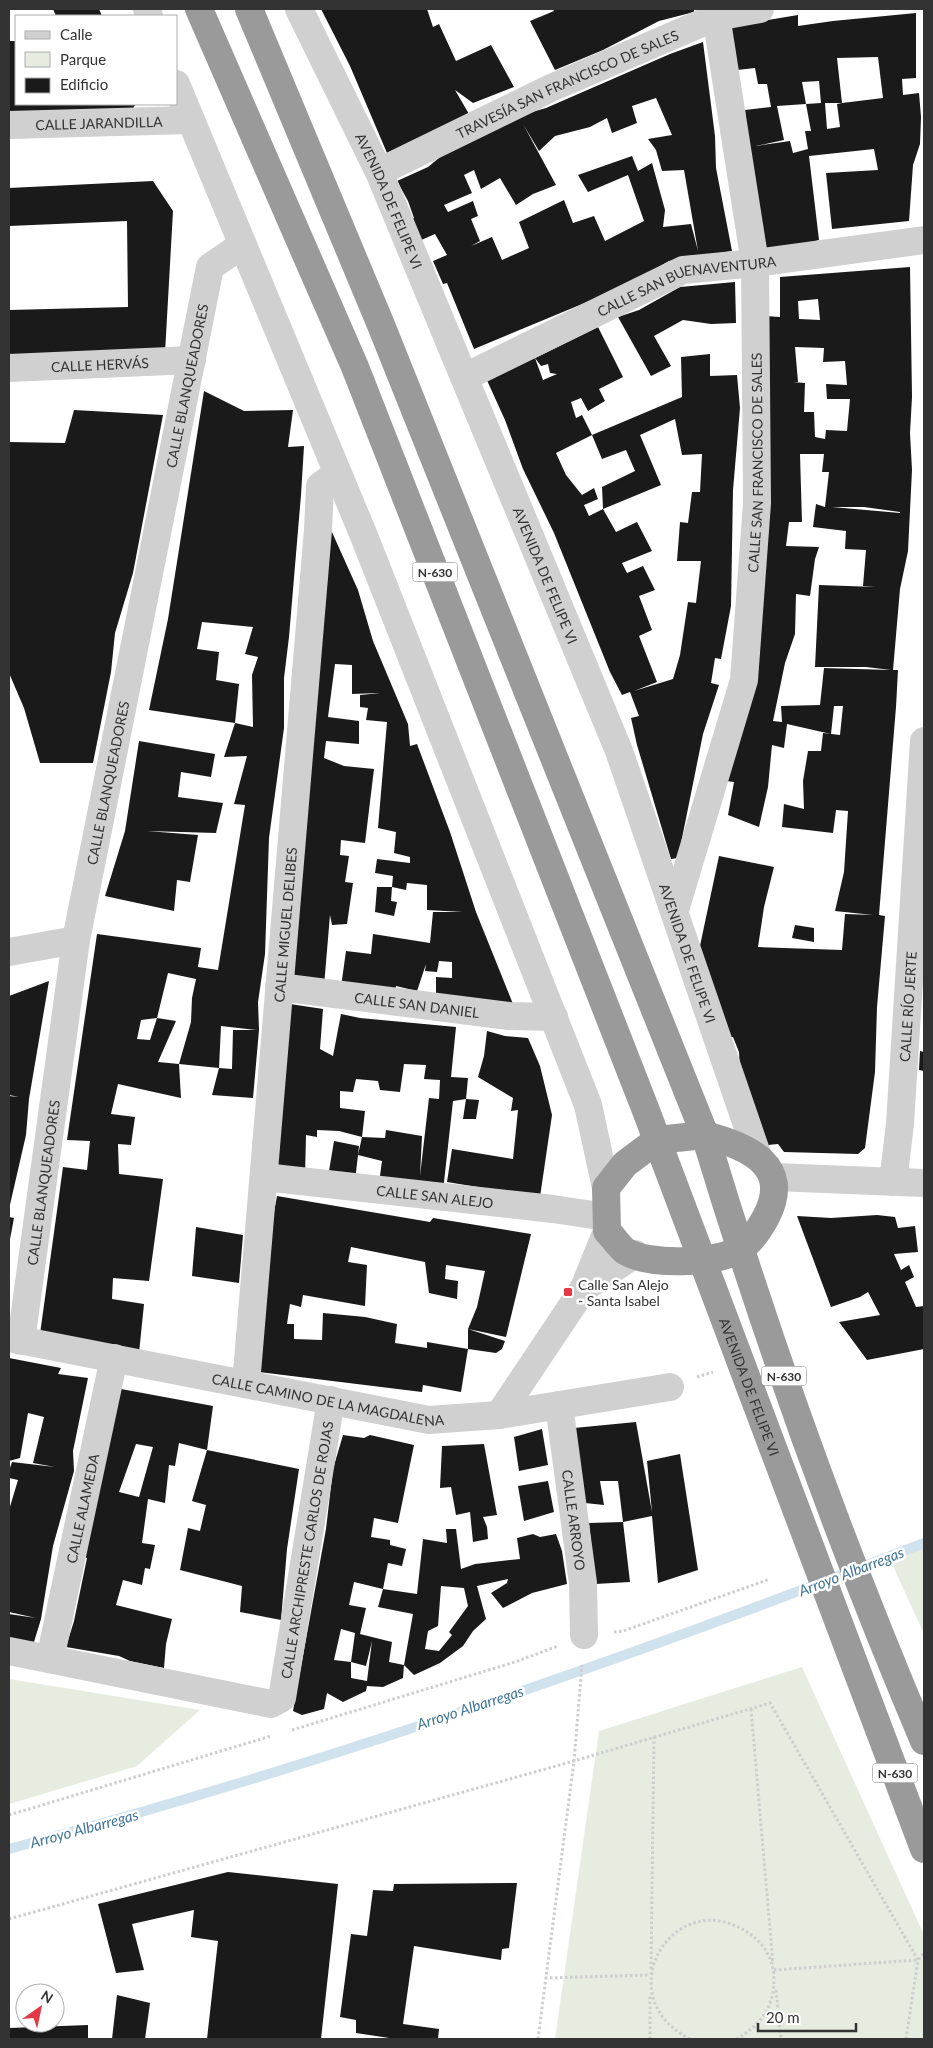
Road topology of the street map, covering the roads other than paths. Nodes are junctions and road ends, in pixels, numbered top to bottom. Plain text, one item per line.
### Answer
1 (199, 9) edge
2 (249, 9) edge
3 (298, 9) edge
4 (760, 9) edge
5 (716, 13) edge
6 (178, 89) edge
7 (190, 120) junction
8 (9, 125) edge
9 (379, 172) junction
10 (924, 240) edge
11 (242, 245) junction
12 (755, 263) junction
13 (192, 360) junction
14 (9, 368) edge
15 (465, 377) junction
16 (337, 473) junction
17 (924, 741) edge
18 (674, 910) junction
19 (76, 940) junction
20 (9, 952) edge
21 (279, 988) junction
22 (554, 1017) junction
23 (705, 1135) junction
24 (657, 1140) junction
25 (757, 1154) junction
26 (774, 1177) junction
27 (264, 1178) junction
28 (893, 1182) junction
29 (924, 1183) edge
30 (606, 1188) junction
31 (607, 1224) junction
32 (740, 1249) junction
33 (635, 1254) junction
34 (701, 1261) junction
35 (584, 1288) junction
36 (15, 1340) edge
37 (114, 1358) junction
38 (246, 1384) junction
39 (670, 1387) road end
40 (331, 1400) junction
41 (559, 1405) junction
42 (500, 1415) junction
43 (584, 1635) road end
44 (9, 1651) edge
45 (50, 1659) junction
46 (924, 1741) edge
47 (924, 1849) edge

1 - 24 highway, N-630
2 - 23 highway, N-630
3 - 9 street, AVENIDA DE FELIPE VI
4 - 5 street, TRAVESÍA SAN FRANCISCO DE SALES
5 - 9 street, TRAVESÍA SAN FRANCISCO DE SALES
5 - 12 street, CALLE SAN FRANCISCO DE SALES
6 - 7 street
7 - 8 street, CALLE JARANDILLA
7 - 11 street
9 - 15 street, AVENIDA DE FELIPE VI
10 - 12 street, CALLE SAN BUENAVENTURA
11 - 13 street, CALLE BLANQUEADORES
11 - 16 street
12 - 15 street, CALLE SAN BUENAVENTURA
12 - 18 street, CALLE SAN FRANCISCO DE SALES
13 - 14 street, CALLE HERVÁS
13 - 19 street, CALLE BLANQUEADORES
15 - 18 street, AVENIDA DE FELIPE VI
16 - 21 street, CALLE MIGUEL DELIBES
16 - 22 street
17 - 28 street, CALLE RÍO JERTE
18 - 25 street, AVENIDA DE FELIPE VI
19 - 20 street
19 - 36 street, CALLE BLANQUEADORES
21 - 22 street, CALLE SAN DANIEL
21 - 27 street, CALLE MIGUEL DELIBES
22 - 30 street
23 - 24 highway
23 - 25 highway
23 - 32 highway, N-630
24 - 30 highway
24 - 34 highway, N-630
25 - 26 highway
26 - 28 street
26 - 32 highway
27 - 31 street, CALLE SAN ALEJO
27 - 38 street, CALLE MIGUEL DELIBES
28 - 29 street
30 - 31 highway
31 - 33 highway
31 - 35 street
32 - 34 highway
32 - 46 highway, N-630
33 - 34 highway
33 - 35 street
34 - 47 highway, AVENIDA DE FELIPE VI / N-630
35 - 42 street
36 - 37 street, CALLE CAMINO DE LA MAGDALENA
37 - 38 street, CALLE CAMINO DE LA MAGDALENA
37 - 45 street, CALLE ALAMEDA
38 - 40 street, CALLE CAMINO DE LA MAGDALENA
39 - 41 street, CALLE CAMINO DE LA MAGDALENA
40 - 42 street, CALLE CAMINO DE LA MAGDALENA
40 - 45 street, CALLE ARCHIPRESTE CARLOS DE ROJAS
41 - 42 street, CALLE CAMINO DE LA MAGDALENA
41 - 43 street, CALLE ARROYO
44 - 45 street

